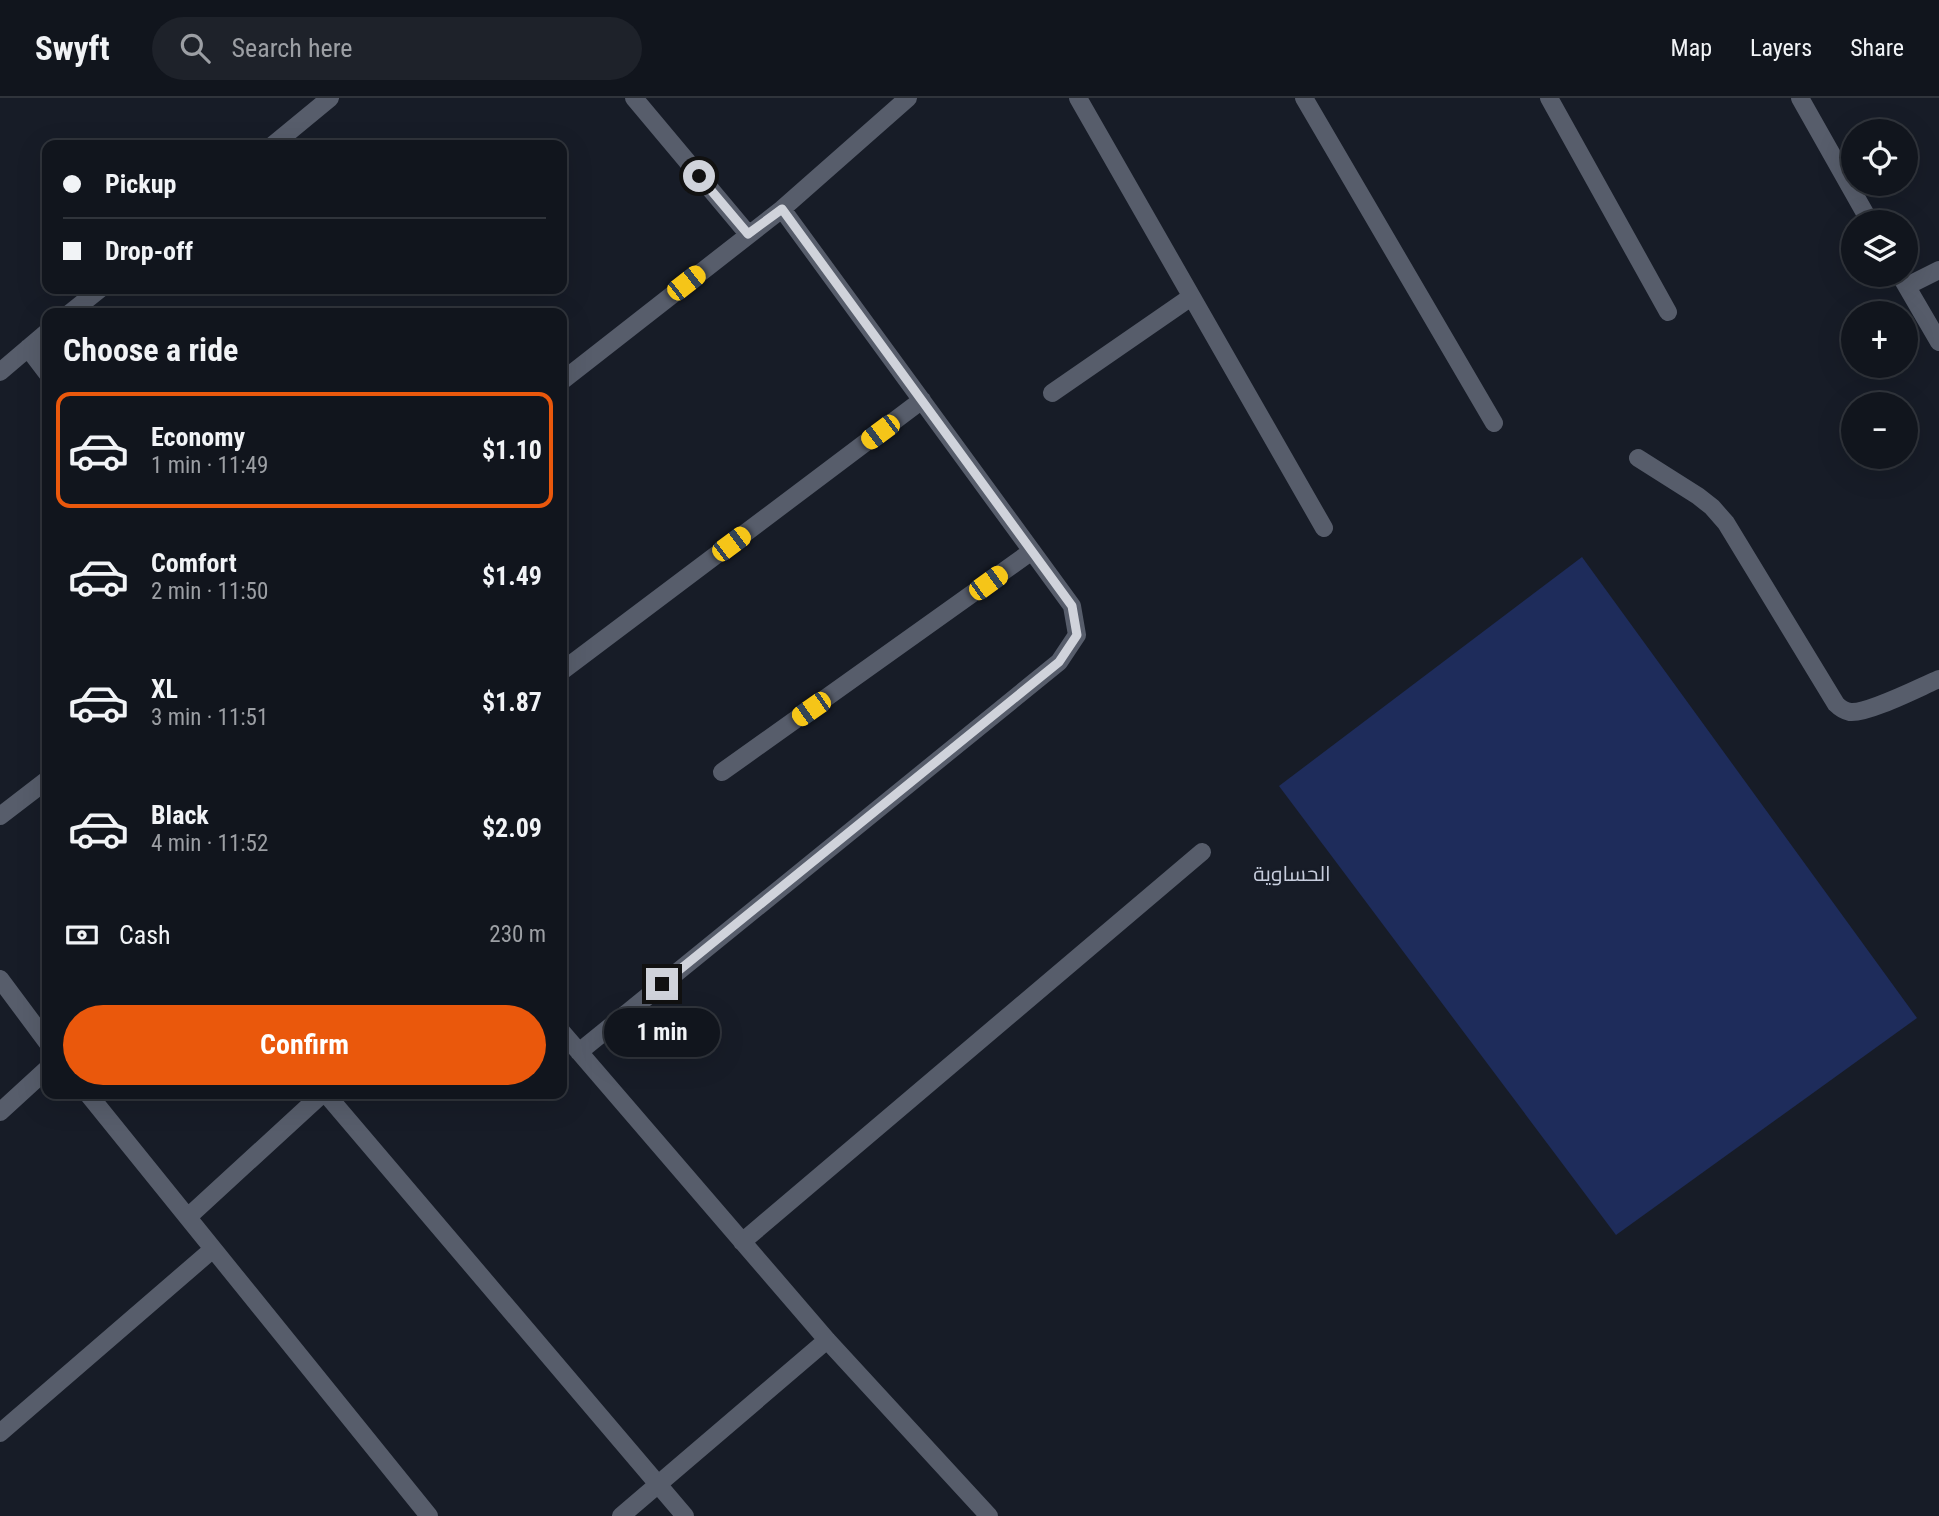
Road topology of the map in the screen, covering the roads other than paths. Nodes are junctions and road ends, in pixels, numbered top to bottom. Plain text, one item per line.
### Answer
1 (330, 98) edge
2 (634, 98) edge
3 (908, 98) edge
4 (1077, 98) edge
5 (1304, 98) edge
6 (1549, 98) edge
7 (1800, 98) edge
8 (279, 140) edge
9 (782, 209) junction
10 (1863, 210) edge
11 (748, 234) junction
12 (1939, 270) edge
13 (1918, 277) edge
14 (1907, 287) edge
15 (94, 294) edge
16 (1191, 297) junction
17 (76, 308) edge
18 (1668, 312) dead end
19 (42, 336) edge
20 (1939, 342) edge
21 (28, 348) junction
22 (42, 366) edge
23 (0, 372) edge
24 (567, 377) edge
25 (1052, 393) dead end
26 (922, 400) junction
27 (1494, 423) dead end
28 (1638, 458) dead end
29 (1324, 528) dead end
30 (1032, 551) junction
31 (567, 667) edge
32 (1939, 679) edge
33 (722, 772) dead end
34 (42, 784) edge
35 (0, 816) edge
36 (1202, 852) dead end
37 (0, 979) edge
38 (42, 1035) edge
39 (567, 1038) edge
40 (579, 1052) junction
41 (42, 1074) edge
42 (92, 1099) edge
43 (318, 1099) edge
44 (328, 1099) edge
45 (0, 1112) edge
46 (188, 1217) junction
47 (743, 1242) junction
48 (213, 1249) junction
49 (827, 1340) junction
50 (0, 1433) edge
51 (658, 1486) junction
52 (429, 1516) edge
53 (621, 1516) edge
54 (684, 1516) edge
55 (989, 1516) edge

1 - 8 street
2 - 11 street
3 - 9 street
4 - 16 street
5 - 27 street
6 - 18 street
7 - 10 street
9 - 11 street
9 - 26 street
11 - 24 street
12 - 13 street
14 - 20 street
15 - 17 street
16 - 25 street
16 - 29 street
19 - 21 street
21 - 22 street
21 - 23 street
26 - 30 street
26 - 31 street
28 - 32 street
30 - 33 street
30 - 40 street
34 - 35 street
36 - 47 street
37 - 38 street
39 - 40 street
40 - 47 street
41 - 45 street
42 - 46 street
43 - 46 street
44 - 51 street
46 - 48 street
47 - 49 street
48 - 50 street
48 - 52 street
49 - 51 street
49 - 55 street
51 - 53 street
51 - 54 street

